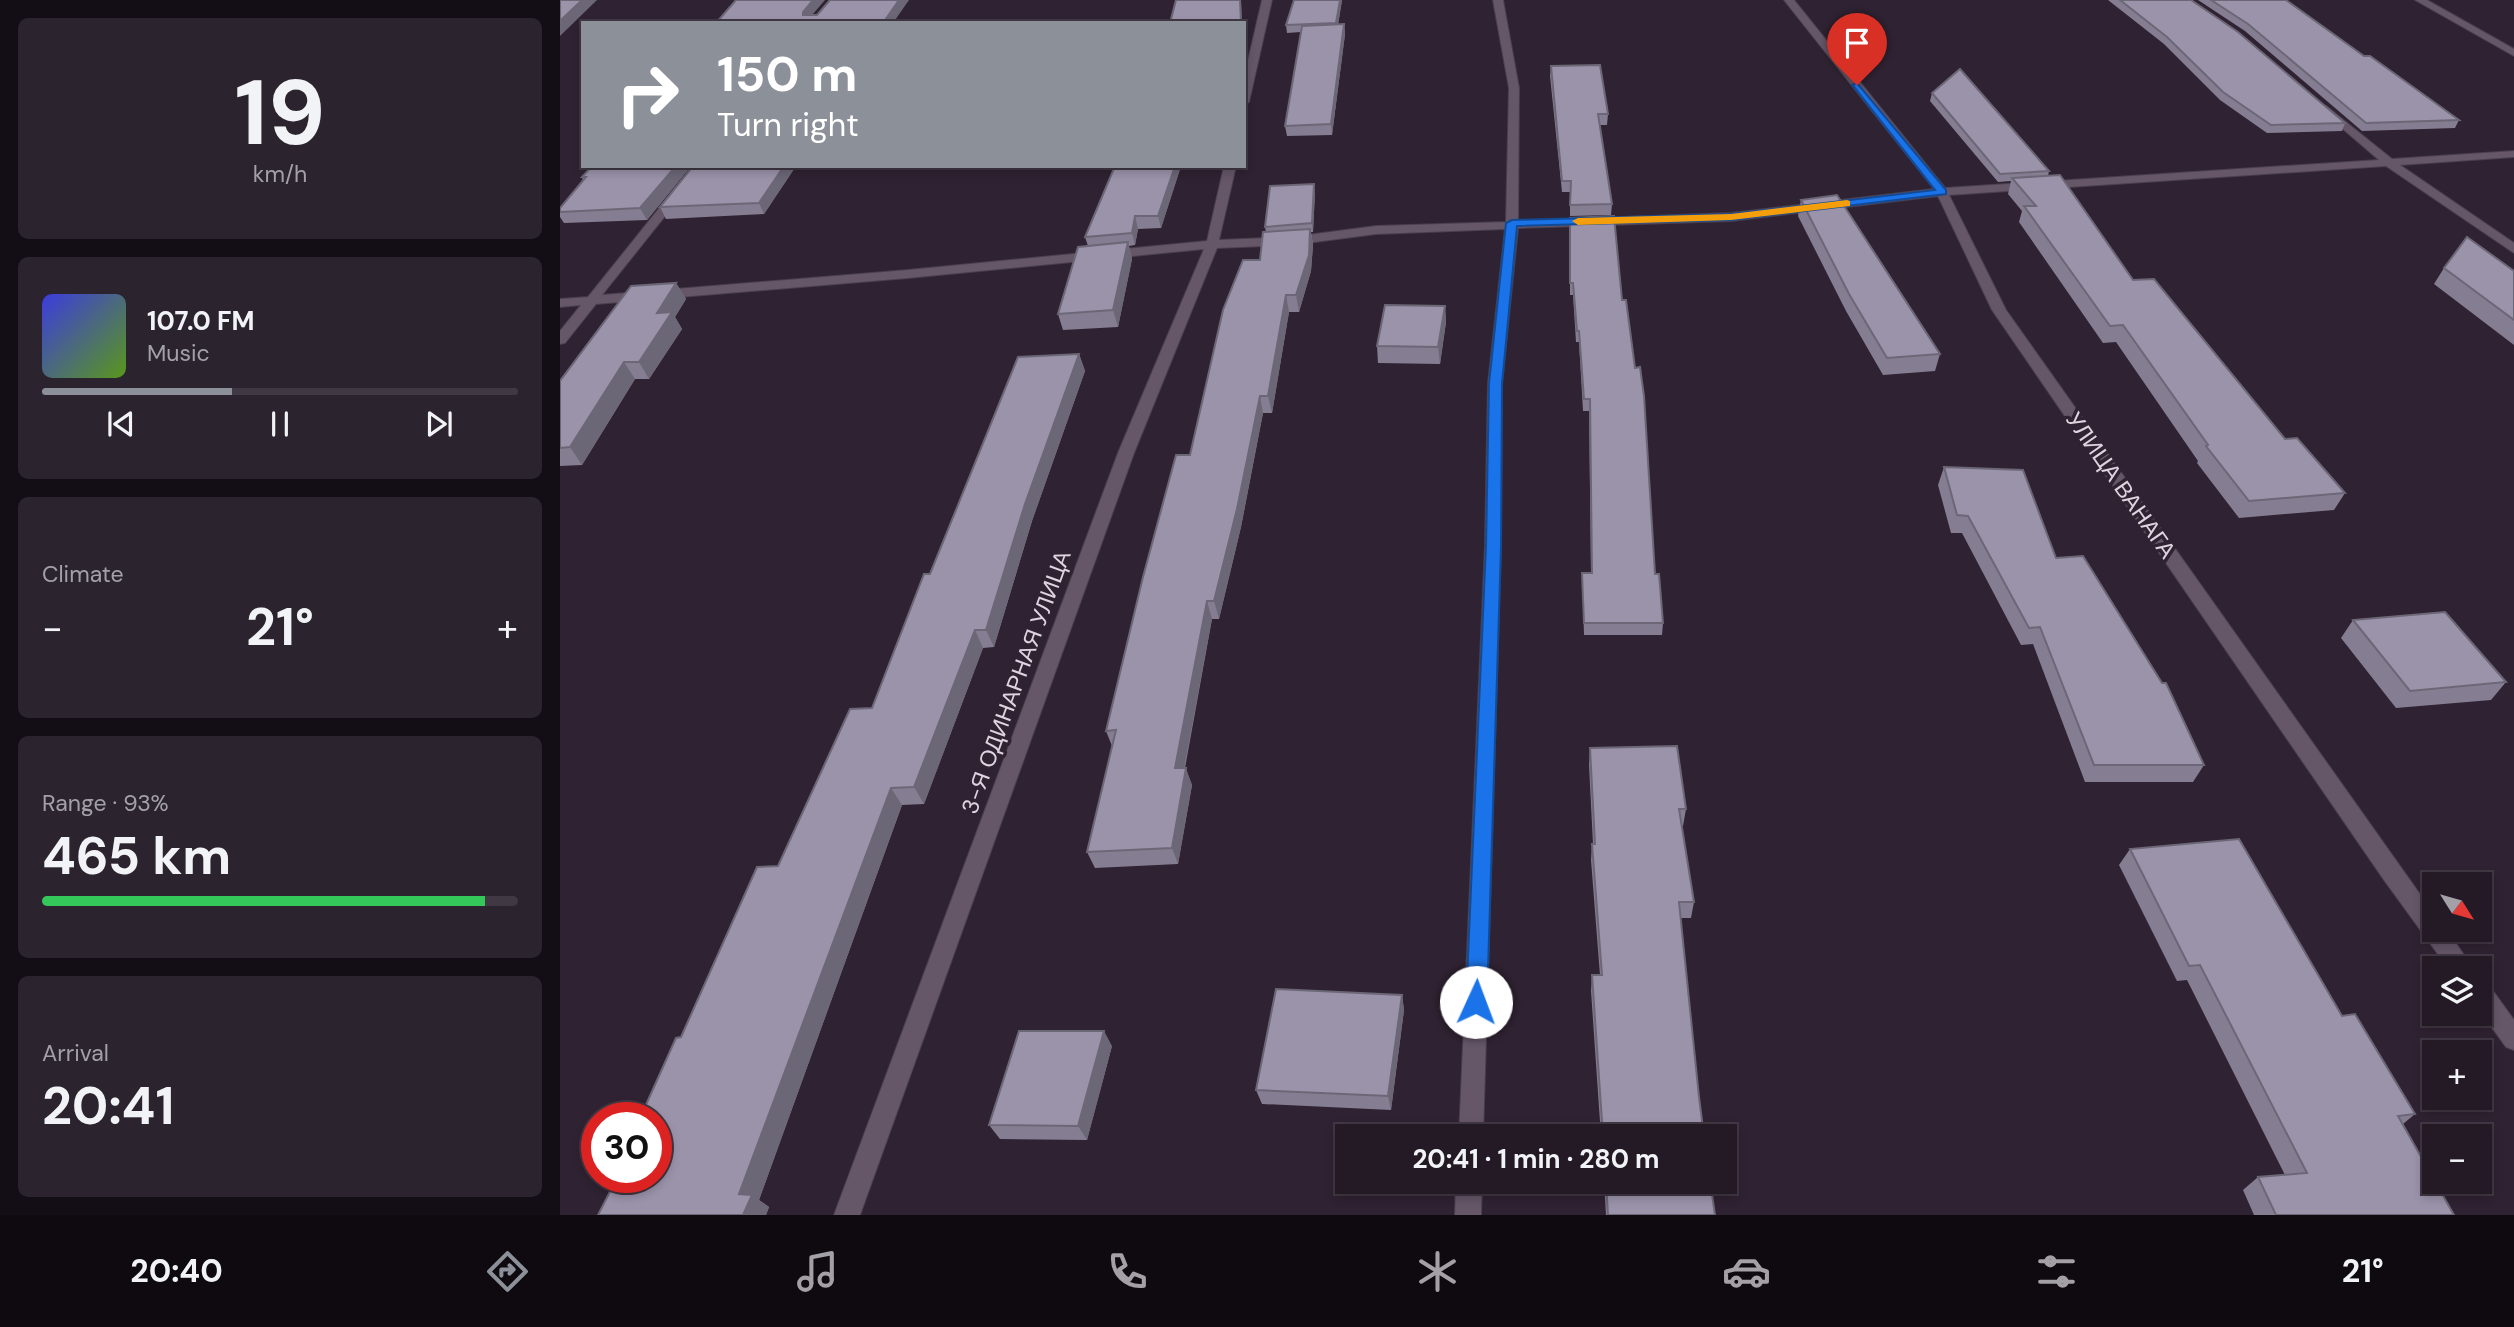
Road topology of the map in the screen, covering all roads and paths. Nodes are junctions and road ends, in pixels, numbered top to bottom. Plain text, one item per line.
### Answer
1 (1267, 0) edge
2 (1499, 0) edge
3 (1789, 0) edge
4 (2420, 0) edge
5 (2514, 53) edge
6 (1246, 93) edge
7 (2320, 104) edge
8 (2514, 154) edge
9 (2390, 164) junction
10 (697, 168) edge
11 (1230, 168) edge
12 (1942, 192) junction
13 (1512, 223) junction
14 (1212, 244) junction
15 (2514, 249) edge
16 (592, 299) junction
17 (560, 303) edge
18 (560, 340) edge
19 (2453, 956) edge
20 (2492, 1009) edge
21 (2514, 1039) edge
22 (1471, 1124) edge
23 (1469, 1194) edge
24 (847, 1215) edge
25 (1468, 1215) edge

1 - 6 street
2 - 13 street
3 - 12 street, УЛИЦА ВАНАГА
4 - 5 street
7 - 9 street
8 - 9 street
9 - 12 street
9 - 15 street
10 - 16 street
11 - 14 street, 3-Я ОДИНАРНАЯ УЛИЦА
12 - 13 street
12 - 19 street, УЛИЦА ВАНАГА
13 - 14 street
13 - 22 street
14 - 16 street
14 - 24 street, 3-Я ОДИНАРНАЯ УЛИЦА
16 - 17 street
16 - 18 street
20 - 21 street
23 - 25 street

